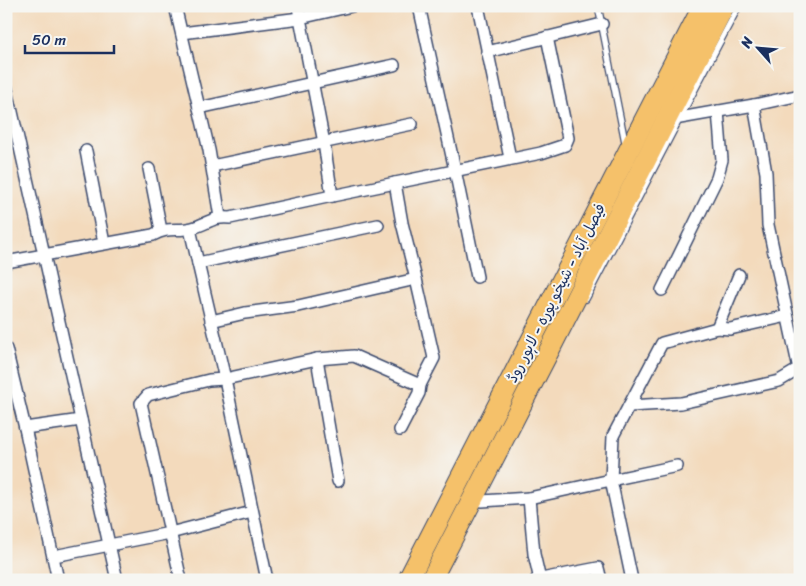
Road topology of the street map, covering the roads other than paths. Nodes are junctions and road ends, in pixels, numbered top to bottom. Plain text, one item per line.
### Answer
1 (176, 6) edge
2 (298, 6) edge
3 (352, 6) edge
4 (419, 6) edge
5 (478, 6) edge
6 (598, 6) edge
7 (696, 6) edge
8 (703, 6) edge
9 (724, 6) edge
10 (739, 6) edge
11 (300, 18) junction
12 (602, 24) junction
13 (182, 33) junction
14 (548, 37) junction
15 (488, 52) junction
16 (394, 65) dead end
17 (312, 83) junction
18 (6, 85) edge
19 (800, 95) edge
20 (754, 105) junction
21 (199, 108) junction
22 (718, 111) junction
23 (680, 118) junction
24 (412, 124) dead end
25 (324, 142) junction
26 (625, 142) junction
27 (86, 151) dead end
28 (621, 151) dead end
29 (510, 158) junction
30 (212, 166) junction
31 (149, 169) dead end
32 (455, 170) junction
33 (395, 183) junction
34 (332, 196) junction
35 (220, 217) junction
36 (378, 225) dead end
37 (190, 229) junction
38 (161, 230) junction
39 (104, 244) junction
40 (45, 255) junction
41 (6, 262) edge
42 (198, 263) junction
43 (739, 275) dead end
44 (477, 277) dead end
45 (416, 279) junction
46 (662, 290) dead end
47 (586, 301) dead end
48 (787, 316) junction
49 (211, 321) junction
50 (717, 328) junction
51 (7, 356) edge
52 (317, 359) junction
53 (224, 379) junction
54 (420, 385) junction
55 (629, 406) junction
56 (81, 420) junction
57 (25, 428) junction
58 (400, 430) dead end
59 (677, 466) dead end
60 (611, 480) junction
61 (338, 481) dead end
62 (529, 498) junction
63 (482, 501) dead end
64 (252, 512) junction
65 (170, 533) junction
66 (110, 545) junction
67 (54, 556) junction
68 (539, 579) edge
69 (58, 580) edge
70 (116, 580) edge
71 (180, 580) edge
72 (267, 580) edge
73 (408, 580) edge
74 (430, 580) edge
75 (601, 580) edge
76 (632, 580) edge

1 - 13 street
2 - 11 street
3 - 11 street
4 - 32 street
5 - 15 street
6 - 12 lane
7 - 26 lane
8 - 73 highway, فیصل آباد - شیخو پورہ - لاہور روڈ
9 - 74 highway, فیصل آباد - شیخو پورہ - لاہور روڈ
10 - 23 lane
11 - 13 street
11 - 17 street
12 - 14 street
12 - 26 lane
13 - 21 street
14 - 15 street
14 - 29 street
15 - 29 street
16 - 17 street
17 - 21 street
17 - 25 street
18 - 40 street
19 - 20 street
20 - 22 street
20 - 48 street
21 - 30 street
22 - 23 street
22 - 46 street
23 - 47 lane
24 - 25 street
25 - 30 street
25 - 34 street
26 - 28 lane
27 - 39 street
29 - 32 street
30 - 35 street
31 - 38 street
32 - 33 street
32 - 44 street
33 - 34 street
33 - 45 street
34 - 35 street
35 - 37 street
36 - 42 street
37 - 38 street
37 - 42 street
38 - 39 street
39 - 40 street
40 - 41 street
40 - 56 street
42 - 49 street
43 - 50 street
45 - 49 street
45 - 54 street
48 - 50 street
48 - 55 street
49 - 53 street
50 - 55 street
51 - 57 street
52 - 53 street
52 - 54 street
52 - 61 street
53 - 64 street
53 - 65 street
54 - 58 street
55 - 60 street
56 - 57 street
56 - 66 street
57 - 67 street
59 - 60 street
60 - 62 street
60 - 76 street
62 - 63 street
62 - 68 street
64 - 65 street
64 - 72 street
65 - 66 street
65 - 71 street
66 - 67 street
66 - 70 street
67 - 69 street
68 - 75 street

